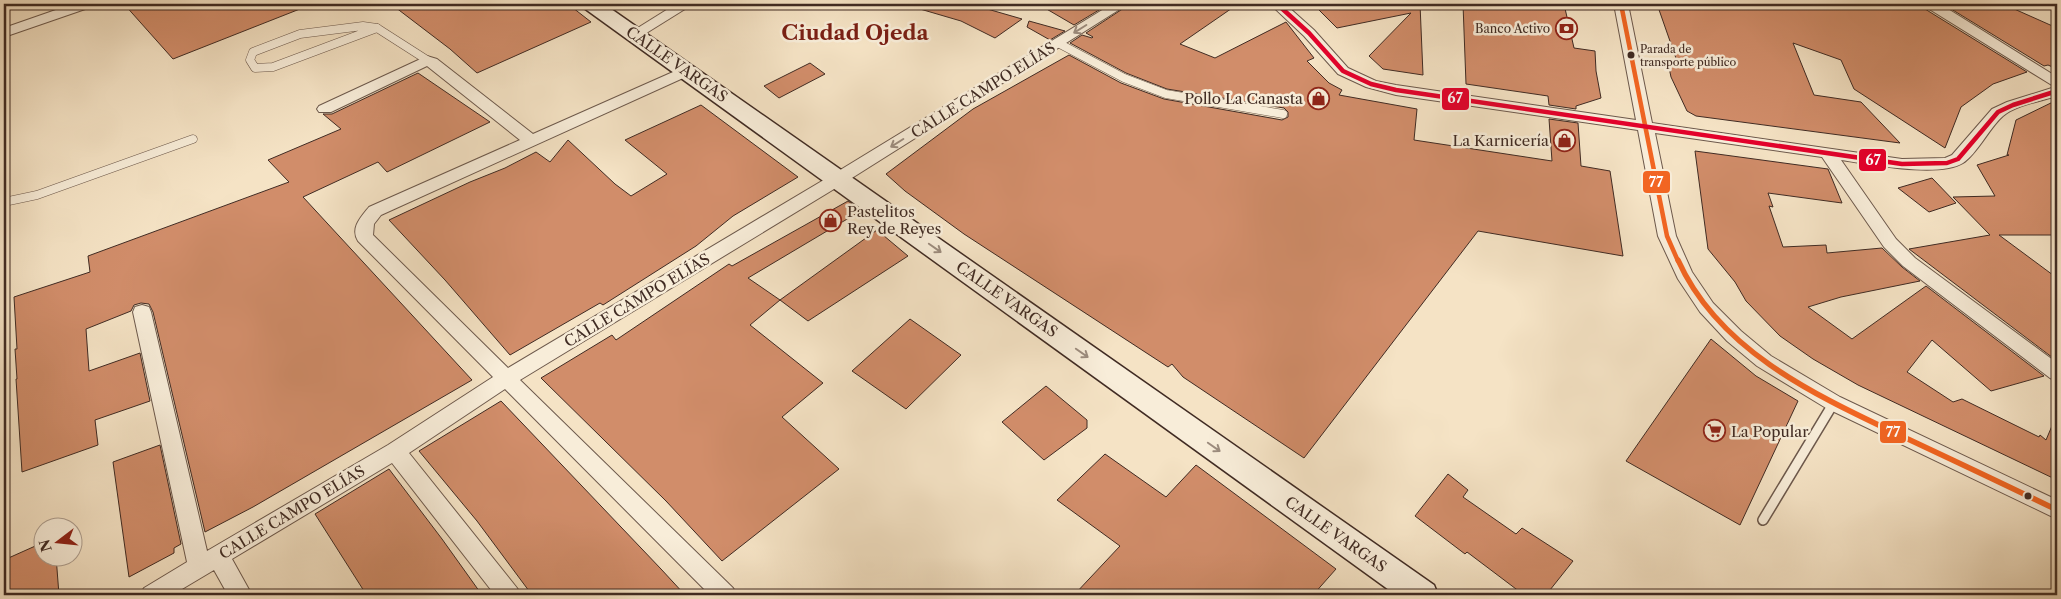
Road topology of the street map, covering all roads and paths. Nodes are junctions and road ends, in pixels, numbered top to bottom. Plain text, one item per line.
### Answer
1 (86, 4) edge
2 (591, 4) edge
3 (686, 4) edge
4 (1121, 4) edge
5 (1277, 4) edge
6 (1621, 4) edge
7 (1931, 4) edge
8 (377, 28) junction
9 (4, 33) edge
10 (635, 34) junction
11 (1058, 43) junction
12 (427, 60) junction
13 (687, 71) junction
14 (2057, 83) edge
15 (2057, 91) edge
16 (325, 109) dead end
17 (1283, 114) dead end
18 (1646, 126) junction
19 (193, 139) dead end
20 (531, 141) junction
21 (1828, 154) junction
22 (838, 179) junction
23 (4, 202) edge
24 (142, 312) dead end
25 (2057, 373) edge
26 (507, 378) junction
27 (1833, 404) junction
28 (395, 451) junction
29 (2057, 510) edge
30 (1763, 520) dead end
31 (208, 562) junction
32 (152, 595) edge
33 (240, 595) edge
34 (509, 595) edge
35 (725, 595) edge
36 (1422, 595) edge

1 - 9 street
2 - 10 street, CALLE VARGAS
3 - 10 street
4 -> 11 street, CALLE CAMPO ELÍAS
5 - 18 street
6 - 18 street
7 - 14 street
8 - 8 lane
8 - 12 lane
10 - 13 street, CALLE VARGAS
11 - 17 lane
11 -> 22 street, CALLE CAMPO ELÍAS
12 - 16 street
12 - 20 street
13 - 20 street
13 - 22 street, CALLE VARGAS
15 - 21 street
18 - 21 street
18 - 27 street
19 - 23 lane
20 - 26 street
21 - 25 street
22 - 26 street, CALLE CAMPO ELÍAS
22 -> 36 street, CALLE VARGAS
24 - 31 street
26 - 28 street, CALLE CAMPO ELÍAS
26 - 35 street
27 - 29 street
27 - 30 lane
28 - 31 street, CALLE CAMPO ELÍAS
28 - 34 street
31 - 32 street, CALLE CAMPO ELÍAS
31 - 33 street

